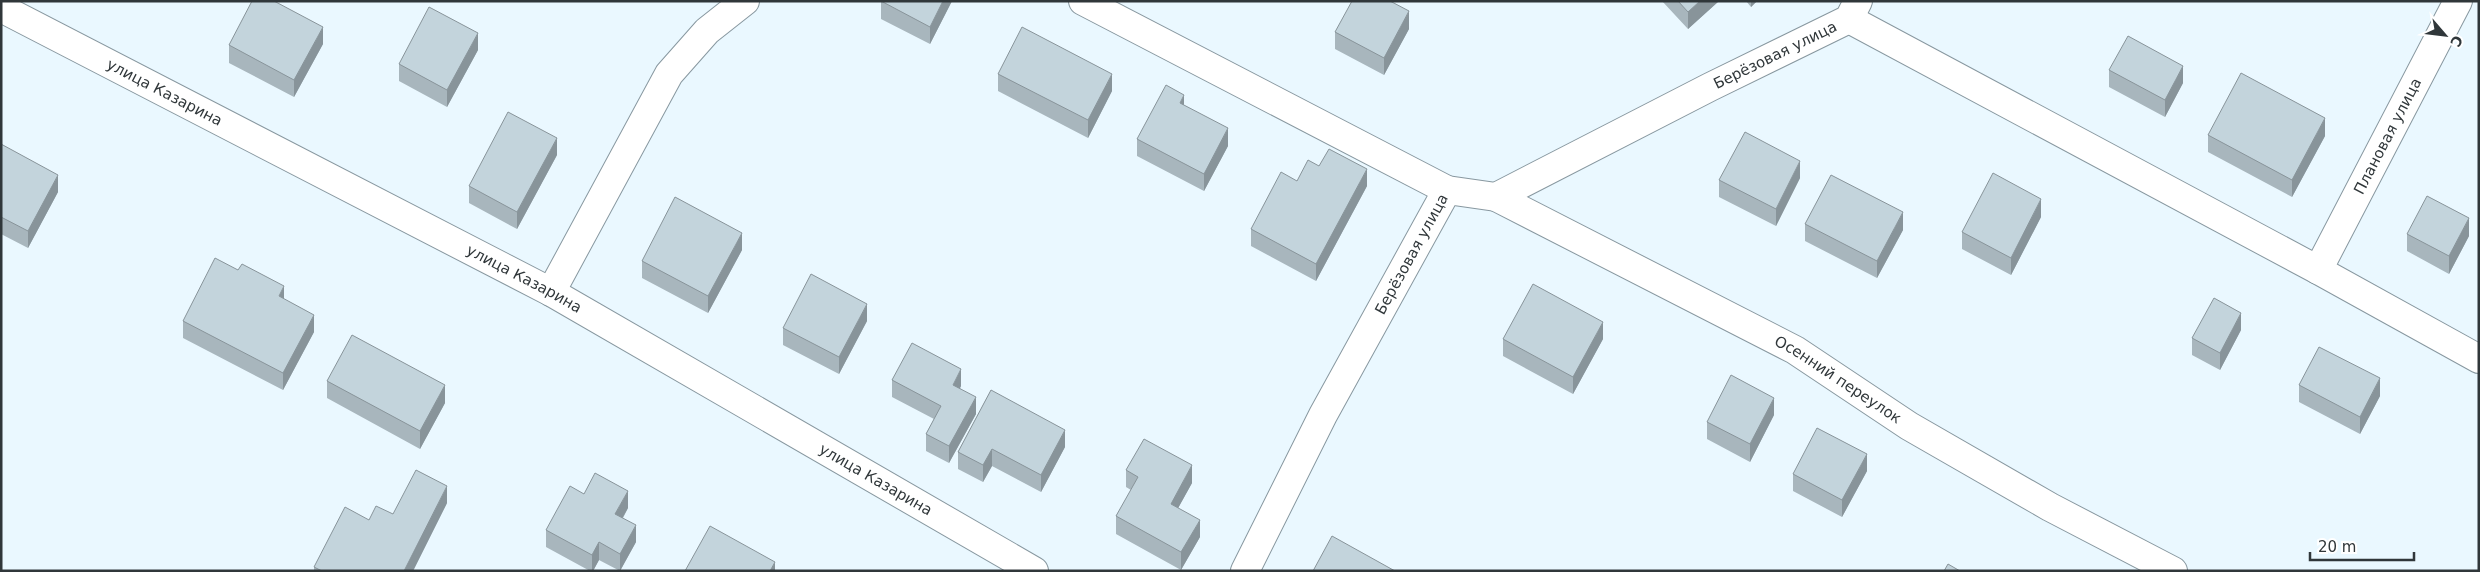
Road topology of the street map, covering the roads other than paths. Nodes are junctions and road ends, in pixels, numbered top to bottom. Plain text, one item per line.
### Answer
1 (745, 1) edge
2 (1083, 1) edge
3 (2458, 1) edge
4 (1, 8) edge
5 (1853, 10) edge
6 (1447, 190) junction
7 (1496, 197) junction
8 (2318, 270) junction
9 (551, 292) junction
10 (2479, 359) edge
11 (1034, 571) edge
12 (1245, 571) edge
13 (2173, 571) edge

1 - 9 street
2 - 6 street
3 - 8 street, Плановая улица
4 - 9 street, улица Казарина
5 - 7 street, Берёзовая улица
5 - 8 street
6 - 7 street, Берёзовая улица
6 - 12 street, Берёзовая улица
7 - 13 street, Осенний переулок
8 - 10 street
9 - 11 street, улица Казарина

